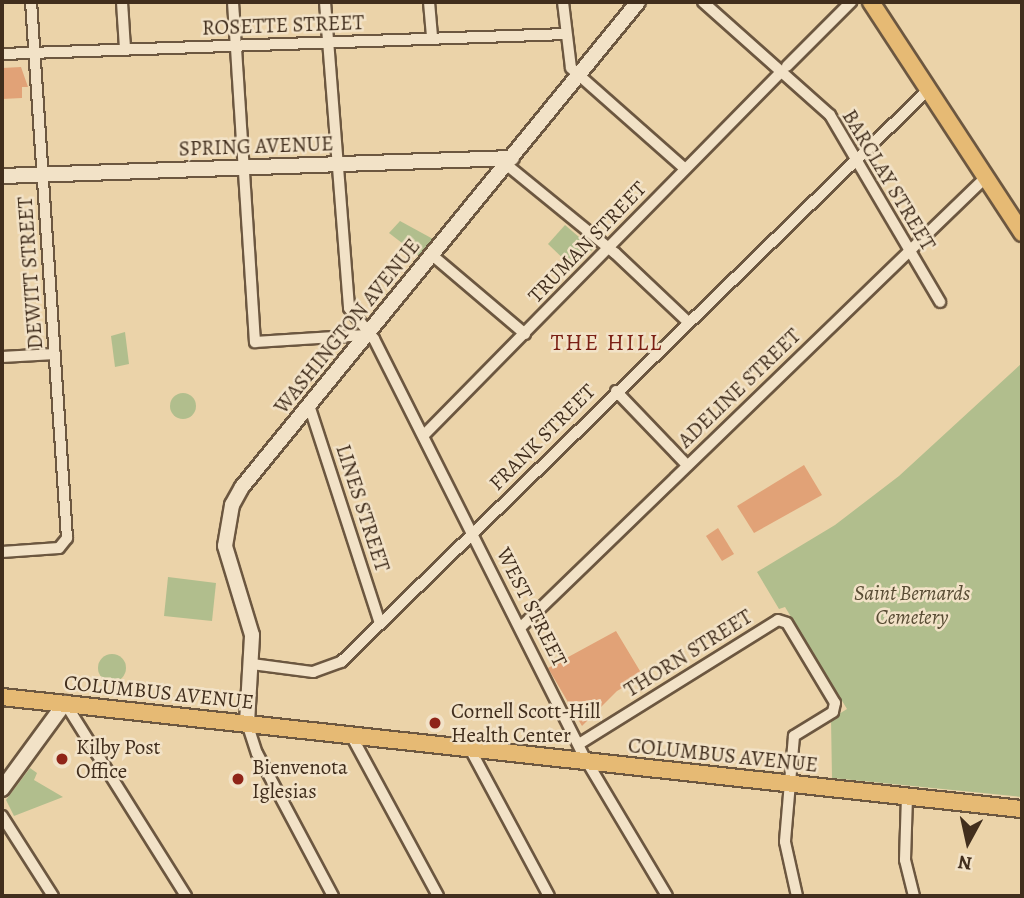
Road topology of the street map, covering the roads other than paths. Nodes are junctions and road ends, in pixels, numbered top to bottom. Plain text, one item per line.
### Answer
1 (31, 2) edge
2 (122, 2) edge
3 (233, 2) edge
4 (325, 2) edge
5 (429, 2) edge
6 (563, 2) edge
7 (638, 2) edge
8 (703, 2) edge
9 (852, 2) edge
10 (871, 2) edge
11 (566, 34) junction
12 (432, 39) junction
13 (328, 42) junction
14 (235, 46) junction
15 (125, 49) junction
16 (35, 53) junction
17 (2, 54) edge
18 (787, 66) dead end
19 (779, 74) junction
20 (578, 75) junction
21 (928, 90) junction
22 (509, 161) junction
23 (855, 161) junction
24 (336, 163) junction
25 (243, 167) junction
26 (685, 169) junction
27 (43, 175) junction
28 (2, 176) edge
29 (986, 177) junction
30 (1022, 233) edge
31 (606, 248) junction
32 (909, 250) junction
33 (432, 255) junction
34 (940, 302) dead end
35 (688, 322) junction
36 (525, 334) junction
37 (367, 335) junction
38 (55, 354) junction
39 (2, 357) edge
40 (616, 391) junction
41 (309, 405) junction
42 (424, 435) junction
43 (687, 465) junction
44 (472, 533) junction
45 (2, 552) edge
46 (380, 623) junction
47 (521, 627) junction
48 (252, 664) junction
49 (2, 696) edge
50 (65, 703) junction
51 (247, 723) junction
52 (351, 734) junction
53 (579, 744) junction
54 (469, 747) junction
55 (586, 760) junction
56 (790, 784) junction
57 (2, 789) edge
58 (907, 796) junction
59 (1022, 809) edge
60 (2, 816) edge
61 (53, 896) edge
62 (186, 896) edge
63 (333, 896) edge
64 (438, 896) edge
65 (549, 896) edge
66 (667, 896) edge
67 (797, 896) edge
68 (914, 896) edge

1 - 16 street, DEWITT STREET
2 - 15 street
3 - 14 street
4 - 13 street, WEST STREET
5 - 12 street
6 - 11 street
7 - 20 main road, WASHINGTON AVENUE
8 - 19 street, BARCLAY STREET
9 - 18 street
10 - 21 main road
11 - 12 street, ROSETTE STREET
11 - 20 street
12 - 13 street, ROSETTE STREET
13 - 14 street, ROSETTE STREET
13 - 24 street, WEST STREET
14 - 15 street, ROSETTE STREET
14 - 25 street
15 - 16 street, ROSETTE STREET
16 - 17 street, ROSETTE STREET
16 - 27 street, DEWITT STREET
19 - 23 street, BARCLAY STREET
19 - 26 street, TRUMAN STREET
20 - 22 main road, WASHINGTON AVENUE
20 - 26 street
21 - 23 street, FRANK STREET
21 - 29 main road
22 - 24 main road, SPRING AVENUE
22 - 31 street
22 - 33 main road, WASHINGTON AVENUE
23 - 32 street, BARCLAY STREET
23 - 35 street, FRANK STREET
24 - 25 main road, SPRING AVENUE
24 - 37 street, WEST STREET
25 - 27 main road, SPRING AVENUE
25 - 37 street
26 - 31 street, TRUMAN STREET
27 - 28 main road, SPRING AVENUE
27 - 38 street, DEWITT STREET
29 - 30 main road
29 - 32 street, ADELINE STREET
31 - 35 street
31 - 36 street, TRUMAN STREET
32 - 34 street, BARCLAY STREET
32 - 43 street, ADELINE STREET
33 - 36 street
33 - 37 main road, WASHINGTON AVENUE
35 - 40 street, FRANK STREET
36 - 42 street, TRUMAN STREET
37 - 41 main road, WASHINGTON AVENUE
37 - 42 street, WEST STREET
38 - 39 street
38 - 45 street, DEWITT STREET
40 - 43 street
40 - 44 street, FRANK STREET
41 - 46 street, LINES STREET
41 - 48 main road, WASHINGTON AVENUE
42 - 44 street, WEST STREET
43 - 47 street, ADELINE STREET
44 - 46 street, FRANK STREET
44 - 47 street, WEST STREET
46 - 48 street, FRANK STREET
47 - 53 street, WEST STREET
48 - 51 main road, WASHINGTON AVENUE
49 - 50 main road, COLUMBUS AVENUE
50 - 51 main road, COLUMBUS AVENUE
50 - 57 main road
50 - 62 street
51 - 52 main road, COLUMBUS AVENUE
51 - 63 street
52 - 54 main road, COLUMBUS AVENUE
52 - 64 street
53 - 55 street, WEST STREET
53 - 56 street, THORN STREET
54 - 55 main road, COLUMBUS AVENUE
54 - 65 street
55 - 56 main road, COLUMBUS AVENUE
55 - 66 street, WEST STREET
56 - 58 main road, COLUMBUS AVENUE
56 - 67 street
58 - 59 main road, COLUMBUS AVENUE
58 - 68 street
60 - 61 street

